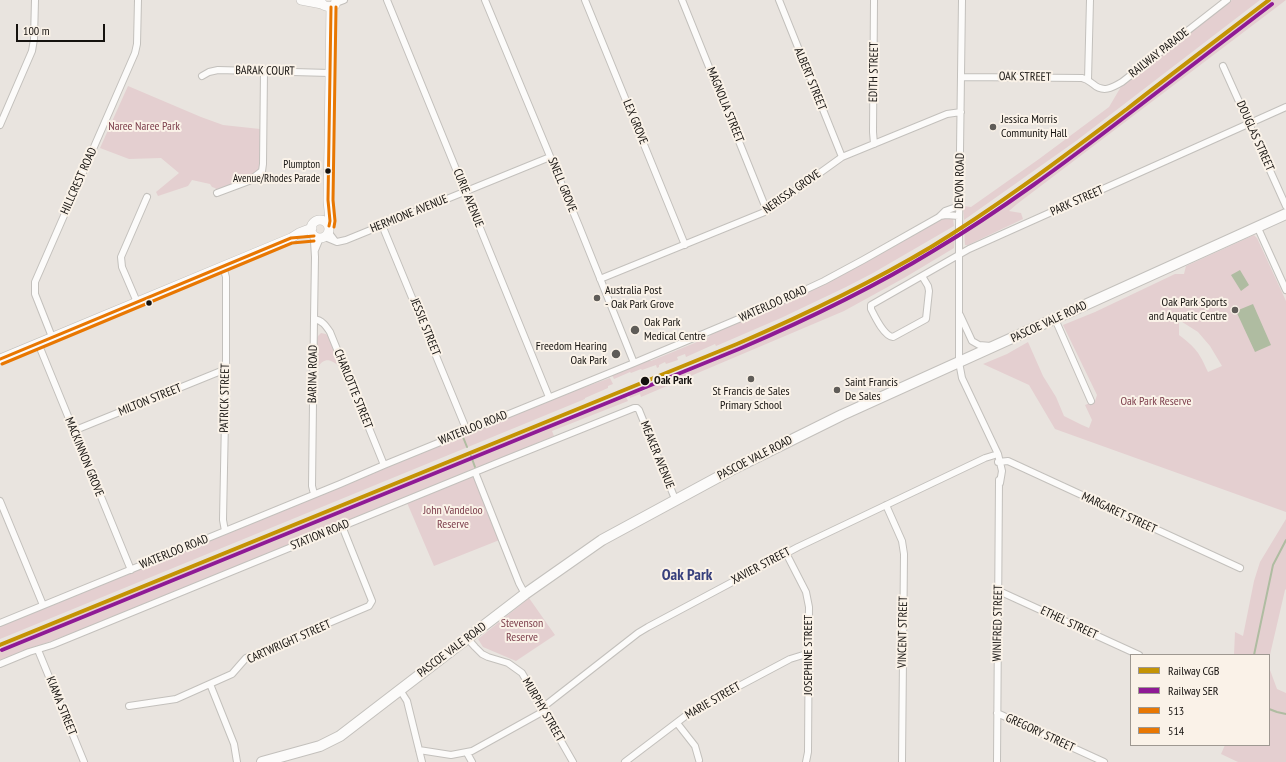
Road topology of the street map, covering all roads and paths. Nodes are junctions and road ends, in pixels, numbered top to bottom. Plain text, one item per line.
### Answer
1 (35, 0) edge
2 (138, 0) edge
3 (301, 0) edge
4 (387, 0) edge
5 (485, 0) edge
6 (489, 0) edge
7 (585, 0) edge
8 (682, 0) edge
9 (778, 0) edge
10 (874, 0) edge
11 (962, 0) edge
12 (1090, 0) edge
13 (1227, 0) edge
14 (331, 3) edge
15 (489, 7) junction
16 (1223, 66) dead end
17 (264, 71) junction
18 (330, 73) junction
19 (202, 76) dead end
20 (961, 77) junction
21 (1088, 80) junction
22 (1286, 107) edge
23 (961, 112) junction
24 (1249, 124) junction
25 (0, 125) edge
26 (874, 144) junction
27 (550, 157) junction
28 (842, 157) junction
29 (465, 191) junction
30 (217, 193) dead end
31 (147, 197) dead end
32 (328, 200) junction
33 (959, 206) junction
34 (1286, 206) edge
35 (767, 211) junction
36 (1286, 214) edge
37 (959, 216) junction
38 (939, 217) junction
39 (382, 225) junction
40 (1257, 226) junction
41 (320, 234) junction
42 (685, 245) junction
43 (960, 253) junction
44 (223, 266) junction
45 (922, 276) junction
46 (600, 279) junction
47 (1286, 290) edge
48 (137, 302) junction
49 (959, 314) junction
50 (314, 319) junction
51 (1055, 319) junction
52 (52, 337) junction
53 (38, 343) junction
54 (997, 346) junction
55 (0, 359) edge
56 (959, 362) junction
57 (634, 363) junction
58 (226, 368) junction
59 (549, 397) junction
60 (1091, 401) dead end
61 (639, 410) joint
62 (73, 431) junction
63 (467, 431) junction
64 (996, 454) junction
65 (998, 462) junction
66 (384, 465) junction
67 (474, 472) junction
68 (314, 494) junction
69 (676, 499) junction
70 (0, 501) edge
71 (886, 505) junction
72 (342, 526) junction
73 (225, 531) junction
74 (786, 553) junction
75 (1240, 568) dead end
76 (131, 570) junction
77 (999, 592) junction
78 (525, 594) junction
79 (43, 605) junction
80 (0, 623) edge
81 (467, 638) junction
82 (38, 650) junction
83 (1137, 654) edge
84 (809, 655) junction
85 (0, 664) edge
86 (210, 684) junction
87 (400, 690) junction
88 (129, 706) dead end
89 (543, 709) junction
90 (997, 713) junction
91 (677, 723) junction
92 (419, 750) junction
93 (467, 753) junction
94 (699, 760) dead end
95 (84, 762) edge
96 (237, 762) edge
97 (262, 762) edge
98 (422, 762) edge
99 (472, 762) edge
100 (573, 762) edge
101 (625, 762) edge
102 (806, 762) edge
103 (902, 762) edge
104 (997, 762) edge
105 (1104, 762) edge

1 - 25 street
2 - 52 street, HILLCREST ROAD
3 - 14 main road
4 - 29 street, CURIE AVENUE
5 - 15 street, SNELL GROVE
6 - 15 street, SNELL GROVE
7 - 42 street, LEX GROVE
8 - 35 street, MAGNOLIA STREET
9 - 28 street, ALBERT STREET
10 - 26 street, EDITH STREET
11 - 20 street, DEVON ROAD
12 - 21 street
13 - 21 street, RAILWAY PARADE
14 - 18 main road
15 - 27 street, SNELL GROVE
16 - 24 street, DOUGLAS STREET
17 - 18 street, BARAK COURT
17 - 19 street, BARAK COURT
17 - 30 street
18 - 32 main road
20 - 21 street, OAK STREET
20 - 23 street, DEVON ROAD
22 - 24 street, PARK STREET
23 - 26 street, NERISSA GROVE
23 - 33 street, DEVON ROAD
24 - 34 street, DOUGLAS STREET
24 - 43 street, PARK STREET
26 - 28 street, NERISSA GROVE
27 - 29 street, HERMIONE AVENUE
27 - 46 street, SNELL GROVE
28 - 35 street, NERISSA GROVE
29 - 39 street, HERMIONE AVENUE
29 - 59 street, CURIE AVENUE
31 - 48 street
32 - 41 main road
32 - 41 main road
33 - 37 street, DEVON ROAD
33 - 38 street, WATERLOO ROAD
35 - 42 street, NERISSA GROVE
36 - 40 main road, PASCOE VALE ROAD
37 - 38 street, WATERLOO ROAD
37 - 43 street, DEVON ROAD
38 - 57 street, WATERLOO ROAD
39 - 41 street, HERMIONE AVENUE
39 - 63 street, JESSIE STREET
40 - 47 street
40 - 51 main road, PASCOE VALE ROAD
41 - 44 main road
41 - 50 street, BARINA ROAD
42 - 46 street, NERISSA GROVE
43 - 45 street, PARK STREET
43 - 49 street, DEVON ROAD
44 - 48 main road
44 - 58 street, PATRICK STREET
45 - 45 street, PARK STREET
46 - 57 street, SNELL GROVE
48 - 52 main road
49 - 54 street
49 - 56 street, DEVON ROAD
50 - 66 street, CHARLOTTE STREET
50 - 68 street, BARINA ROAD
51 - 54 main road, PASCOE VALE ROAD
51 - 60 street
52 - 53 main road
53 - 55 main road
53 - 62 street, MACKINNON GROVE
54 - 56 main road, PASCOE VALE ROAD
56 - 64 street, WINIFRED STREET
56 - 69 main road, PASCOE VALE ROAD
57 - 59 street, WATERLOO ROAD
58 - 62 street, MILTON STREET
58 - 73 street, PATRICK STREET
59 - 63 street, WATERLOO ROAD
61 - 67 street, STATION ROAD
61 - 69 street, MEAKER AVENUE
62 - 76 street, MACKINNON GROVE
63 - 66 street, WATERLOO ROAD
64 - 65 street, WINIFRED STREET
64 - 71 street, XAVIER STREET
65 - 75 street, MARGARET STREET
65 - 77 street, WINIFRED STREET
66 - 68 street, WATERLOO ROAD
67 - 72 street, STATION ROAD
67 - 78 street
68 - 73 street, WATERLOO ROAD
69 - 78 main road, PASCOE VALE ROAD
70 - 79 street
71 - 74 street, XAVIER STREET
71 - 103 street, VINCENT STREET
72 - 82 street, STATION ROAD
72 - 86 street, CARTWRIGHT STREET
73 - 76 street, WATERLOO ROAD
74 - 84 street, JOSEPHINE STREET
74 - 89 street, XAVIER STREET
76 - 79 street, WATERLOO ROAD
77 - 83 street, ETHEL STREET
77 - 90 street, WINIFRED STREET
78 - 81 main road, PASCOE VALE ROAD
79 - 80 street, WATERLOO ROAD
81 - 87 main road, PASCOE VALE ROAD
81 - 89 street, MURPHY STREET
82 - 85 street, STATION ROAD
82 - 95 street, KIAMA STREET
84 - 91 street, MARIE STREET
84 - 102 street, JOSEPHINE STREET
86 - 88 street
86 - 96 street
87 - 92 street
87 - 97 main road, PASCOE VALE ROAD
89 - 93 street, XAVIER STREET
89 - 100 street, MURPHY STREET
90 - 104 street, WINIFRED STREET
90 - 105 street, GREGORY STREET
91 - 94 street
91 - 101 street, MARIE STREET
92 - 93 street, XAVIER STREET
92 - 98 street
93 - 99 street

